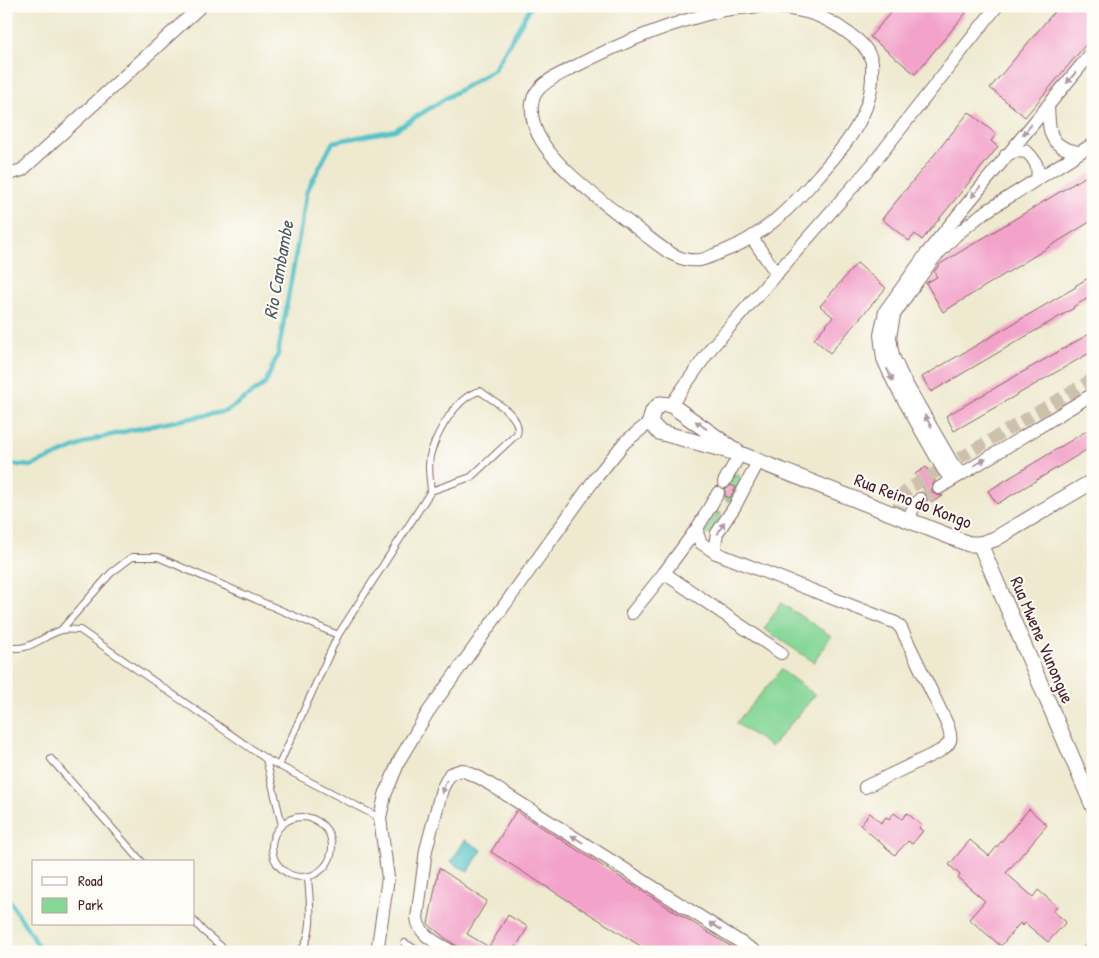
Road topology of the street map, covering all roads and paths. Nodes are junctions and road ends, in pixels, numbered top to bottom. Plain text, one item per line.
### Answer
1 (201, 6) edge
2 (760, 6) edge
3 (768, 6) edge
4 (997, 6) edge
5 (1093, 51) edge
6 (1048, 105) junction
7 (1093, 144) edge
8 (1078, 152) junction
9 (1006, 155) junction
10 (6, 175) edge
11 (1037, 180) junction
12 (752, 238) junction
13 (777, 274) junction
14 (1093, 394) edge
15 (671, 405) junction
16 (650, 422) junction
17 (740, 454) junction
18 (758, 462) junction
19 (956, 477) junction
20 (1093, 481) edge
21 (938, 488) tunnel mouth
22 (431, 491) junction
23 (719, 491) junction
24 (920, 499) tunnel mouth
25 (735, 506) junction
26 (910, 522) junction
27 (698, 527) junction
28 (980, 544) junction
29 (716, 553) junction
30 (664, 574) junction
31 (632, 613) dead end
32 (61, 630) junction
33 (338, 635) junction
34 (6, 646) edge
35 (781, 653) dead end
36 (51, 759) dead end
37 (266, 759) junction
38 (279, 765) junction
39 (865, 787) dead end
40 (1093, 806) edge
41 (380, 818) junction
42 (282, 825) junction
43 (140, 860) edge
44 (308, 876) junction
45 (195, 921) edge
46 (405, 943) dead end
47 (1093, 950) edge
48 (228, 952) edge
49 (300, 952) edge
50 (377, 952) edge
51 (420, 952) edge
52 (452, 952) edge
53 (756, 952) edge
54 (1089, 952) edge

1 - 10 street
2 - 12 street
3 - 12 street
4 - 13 street
5 -> 6 street
6 - 8 street
6 -> 9 street
7 - 8 street
8 - 11 street
9 - 11 street
9 -> 19 street
19 -> 11 street
12 - 13 street
13 - 15 street
19 -> 14 street
15 - 16 street
17 -> 15 street, Rua Reino do Kongo
16 - 17 street, Rua Reino do Kongo
16 - 41 street
17 - 18 street, Rua Reino do Kongo
17 - 23 street
18 - 25 street
18 - 26 street, Rua Reino do Kongo
19 - 21 street
20 - 28 street, Rua Reino do Kongo
22 - 22 lane
22 - 33 lane
23 - 25 street
23 - 27 street
24 - 26 street
29 -> 25 street
26 - 28 street, Rua Reino do Kongo
27 - 29 street
27 - 30 street
28 - 40 street, Rua Mwene Vunongue
29 - 39 street
30 - 31 street
30 - 35 street
32 - 33 lane
32 - 34 lane
32 - 37 lane
33 - 38 lane
36 - 43 lane
37 - 38 lane
37 - 42 lane
38 - 41 lane
41 - 50 street
42 - 44 lane
42 - 44 lane
44 - 49 lane
45 - 48 lane
46 - 51 lane
47 - 54 street
53 -> 52 street

